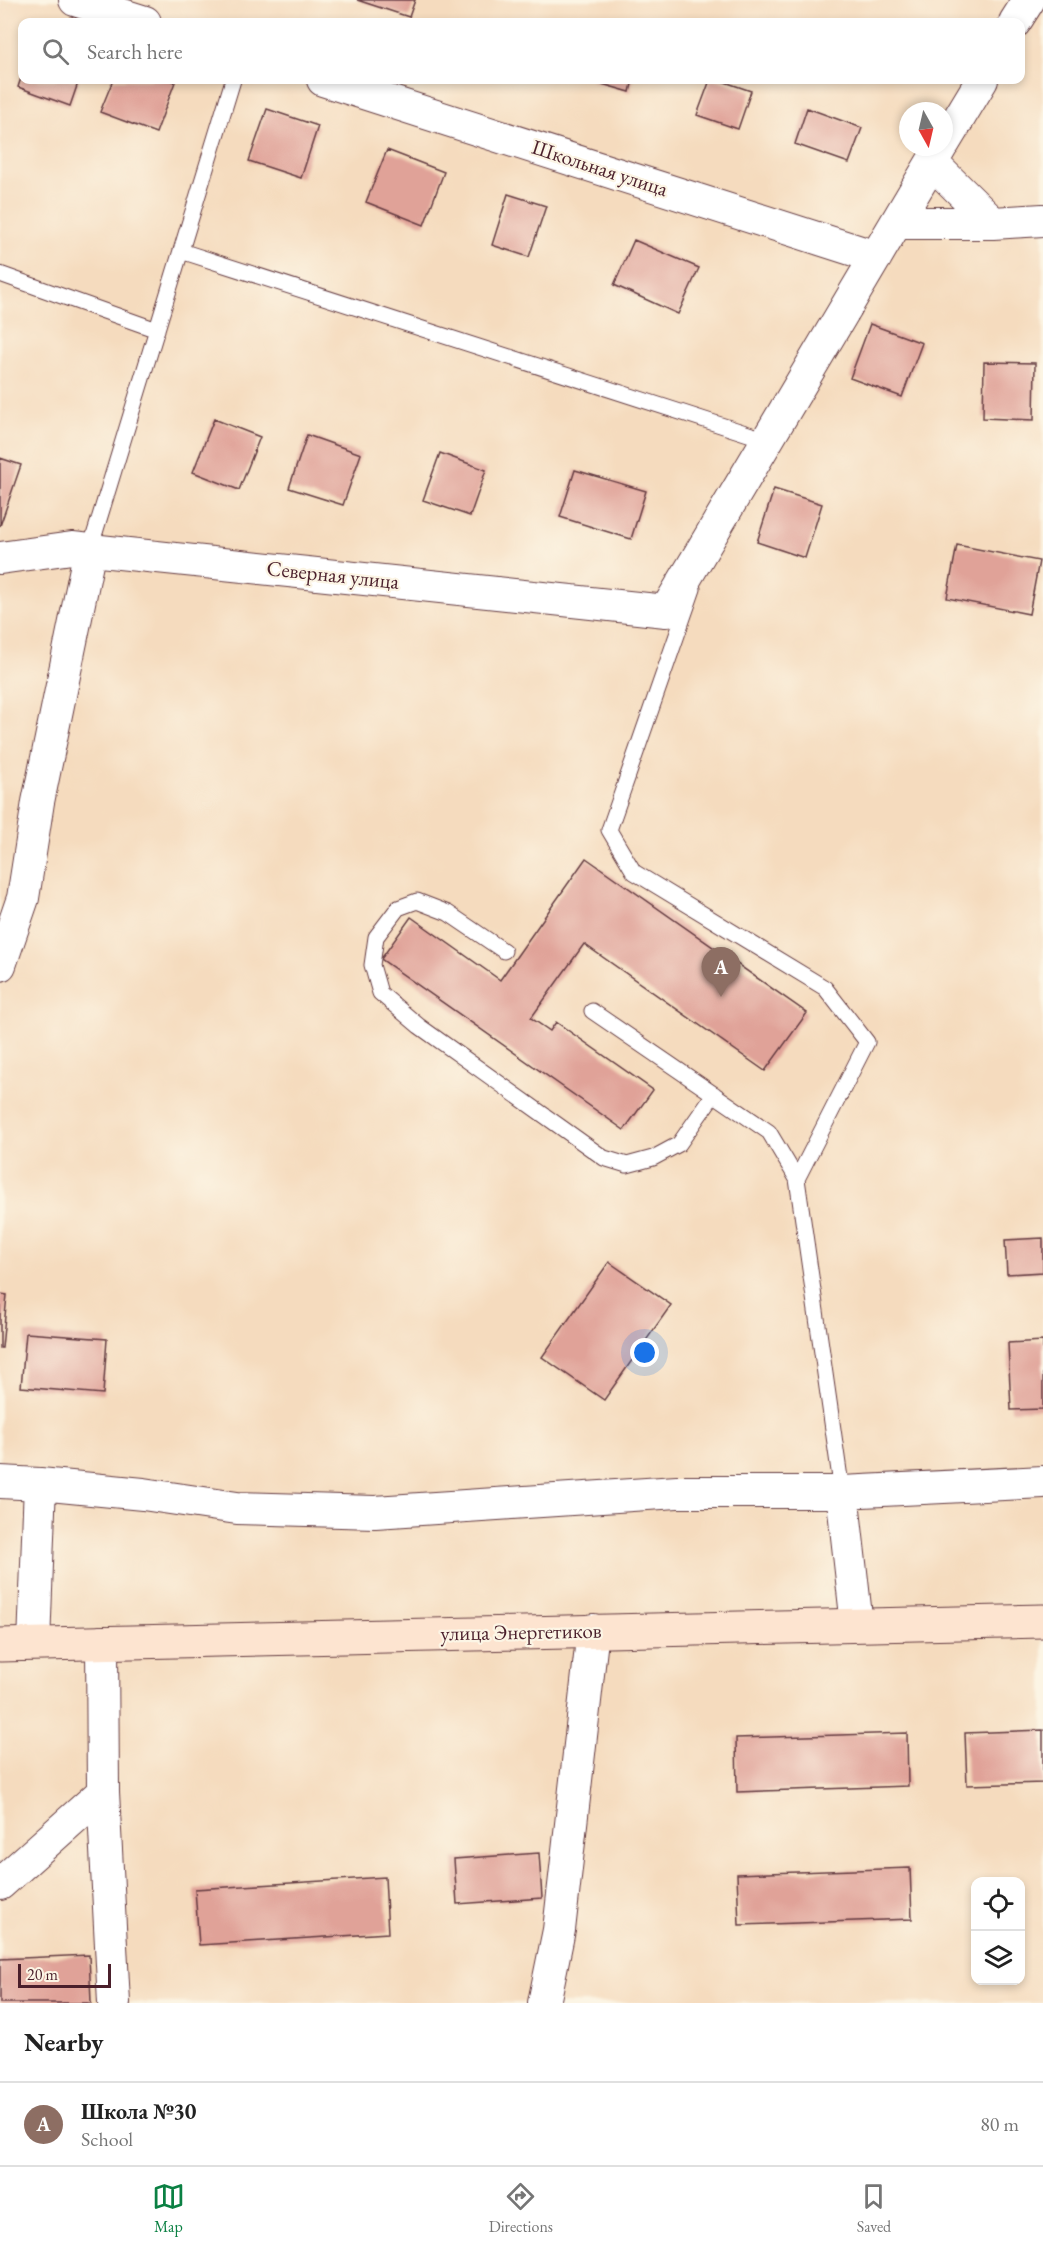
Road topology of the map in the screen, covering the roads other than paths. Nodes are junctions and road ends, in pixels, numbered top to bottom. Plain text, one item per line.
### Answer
1 (75, 0) edge
2 (1029, 0) edge
3 (132, 18) edge
4 (1018, 18) edge
5 (232, 84) edge
6 (335, 84) edge
7 (980, 84) edge
8 (953, 128) edge
9 (936, 156) edge
10 (943, 156) edge
11 (1043, 220) edge
12 (897, 223) junction
13 (993, 223) junction
14 (181, 251) junction
15 (876, 257) junction
16 (0, 274) edge
17 (157, 330) junction
18 (768, 440) junction
19 (712, 534) junction
20 (90, 549) junction
21 (0, 558) edge
22 (504, 951) dead end
23 (0, 965) edge
24 (592, 1011) dead end
25 (714, 1094) junction
26 (797, 1179) junction
27 (0, 1482) edge
28 (1043, 1482) edge
29 (40, 1484) junction
30 (842, 1492) junction
31 (1043, 1621) edge
32 (857, 1625) junction
33 (593, 1630) junction
34 (102, 1642) junction
35 (34, 1644) junction
36 (0, 1645) edge
37 (103, 1792) junction
38 (0, 1884) edge
39 (114, 2003) edge
40 (544, 2003) edge

1 - 3 street
2 - 4 street
5 - 14 lane
6 - 15 street, Школьная улица
7 - 8 street
9 - 12 street
10 - 13 street
11 - 13 street
12 - 13 street
12 - 15 street
14 - 17 lane
14 - 18 lane
15 - 18 street
16 - 17 lane
17 - 20 lane
18 - 19 street
19 - 20 street, Северная улица
19 - 26 lane
20 - 21 street, Северная улица
20 - 23 street
22 - 25 lane
24 - 25 lane
25 - 26 lane
26 - 30 lane
27 - 29 street
28 - 30 street
29 - 30 street
29 - 35 street
30 - 32 street
31 - 32 street, улица Энергетиков
32 - 33 street, улица Энергетиков
33 - 34 street, улица Энергетиков
33 - 40 street
34 - 35 street, улица Энергетиков
34 - 37 street
35 - 36 street, улица Энергетиков
37 - 38 street
37 - 39 street

